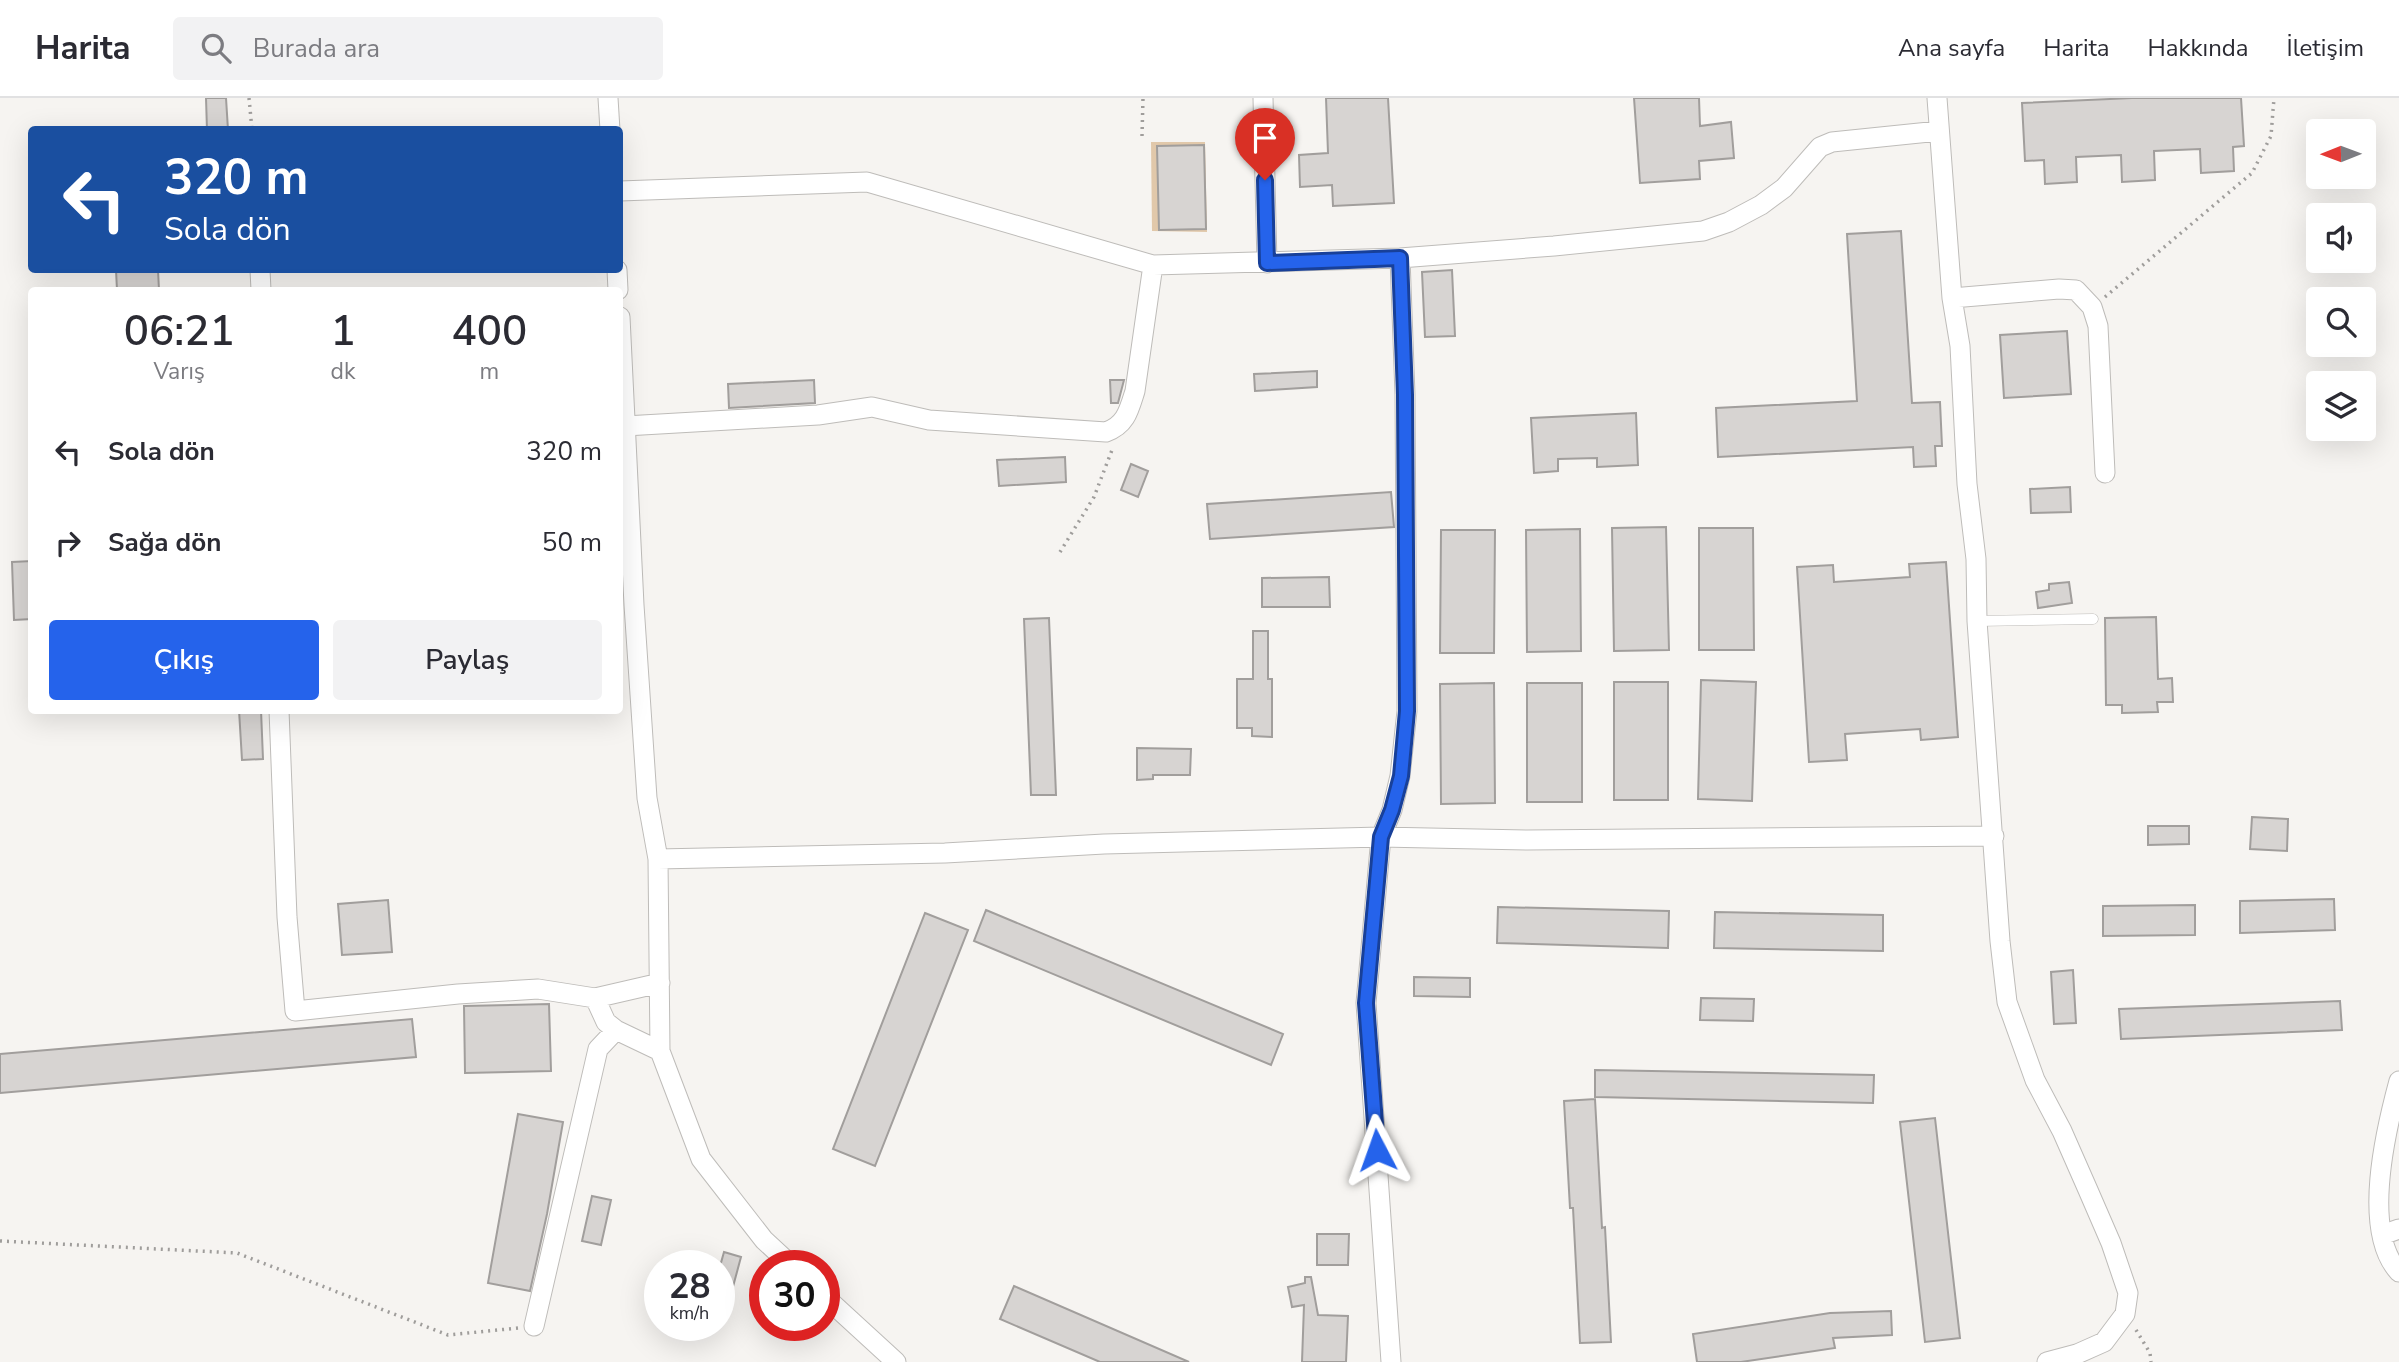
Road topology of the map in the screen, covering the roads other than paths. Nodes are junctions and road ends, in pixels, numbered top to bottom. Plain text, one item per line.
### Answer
1 (608, 98) edge
2 (1263, 98) edge
3 (1937, 98) edge
4 (610, 126) edge
5 (1939, 131) junction
6 (623, 191) edge
7 (1400, 258) junction
8 (1267, 263) junction
9 (1153, 265) junction
10 (1952, 298) junction
11 (623, 382) edge
12 (625, 426) junction
13 (2105, 473) dead end
14 (2093, 619) dead end
15 (1977, 621) junction
16 (279, 714) edge
17 (1994, 836) junction
18 (1381, 837) junction
19 (658, 859) junction
20 (660, 983) junction
21 (595, 998) junction
22 (616, 1030) junction
23 (660, 1051) junction
24 (2399, 1081) edge
25 (2390, 1232) edge
26 (775, 1250) edge
27 (2399, 1272) edge
28 (840, 1311) edge
29 (534, 1326) road end
30 (896, 1362) edge
31 (1391, 1362) edge
32 (2047, 1362) edge

1 - 4 street
2 - 8 street
3 - 5 street
5 - 7 street
5 - 10 street
6 - 9 street
7 - 8 street
7 - 18 street
8 - 9 street
9 - 12 street
10 - 13 street
10 - 15 street
11 - 12 street
12 - 19 street
14 - 15 lane
15 - 17 street
16 - 21 street
17 - 18 street
17 - 32 street
18 - 19 street
18 - 31 street
19 - 20 street
20 - 21 street
20 - 23 street
21 - 22 street
22 - 23 street
22 - 29 street
23 - 26 street
24 - 25 street
25 - 27 street
28 - 30 street

